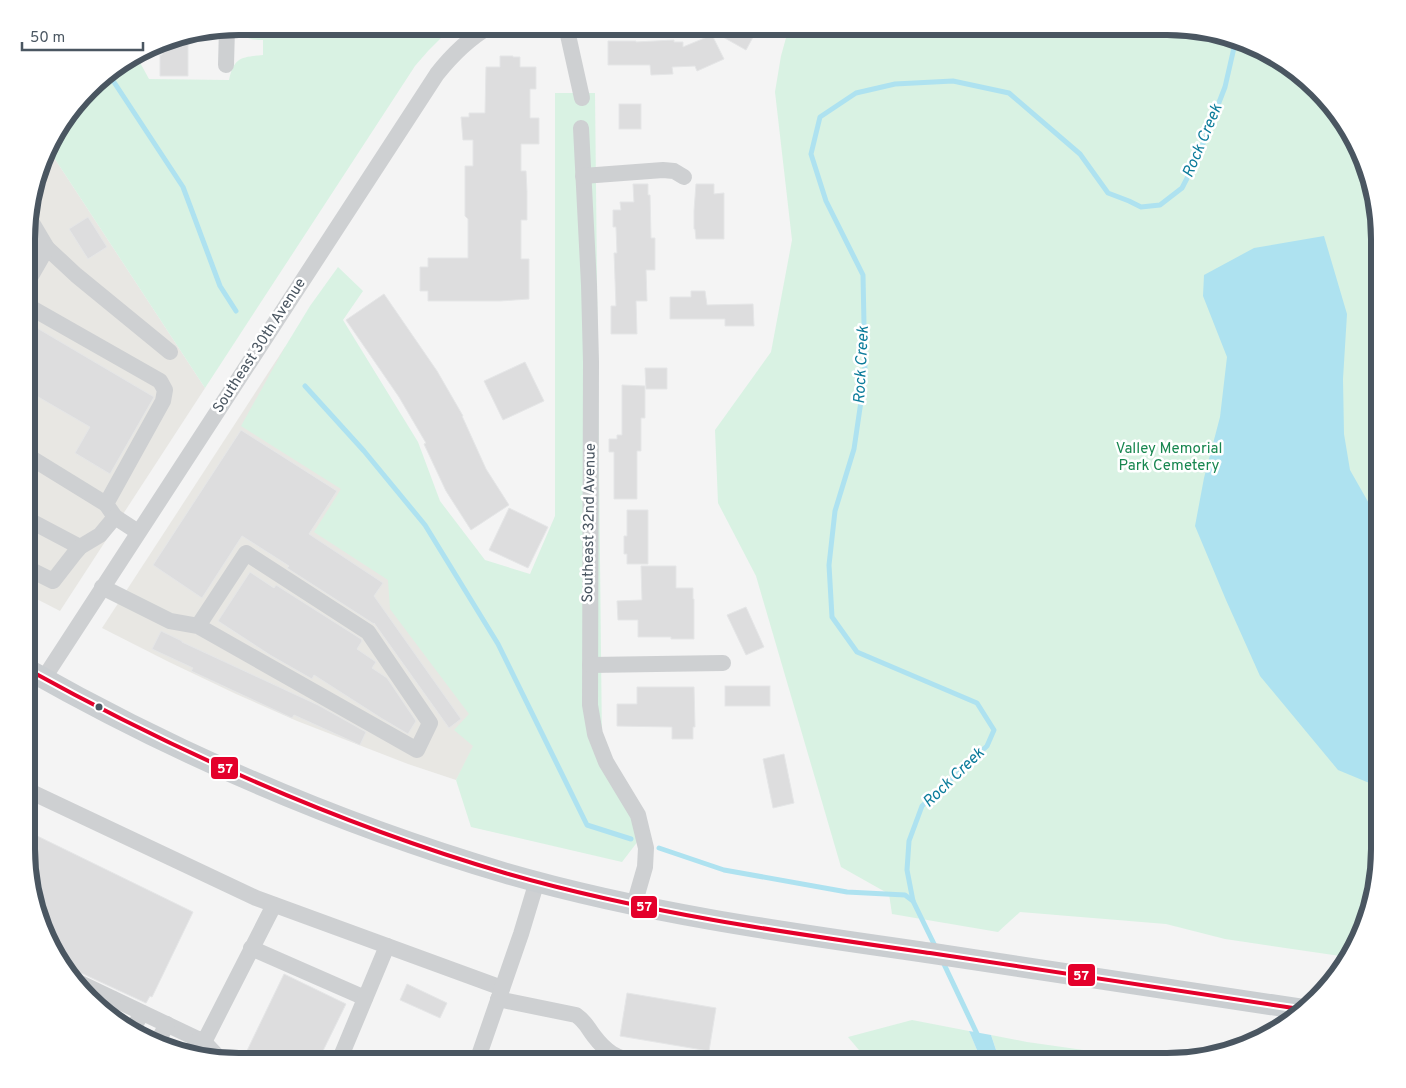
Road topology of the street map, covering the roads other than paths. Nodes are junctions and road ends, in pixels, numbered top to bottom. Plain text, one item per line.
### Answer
1 (227, 35) edge
2 (476, 35) edge
3 (568, 35) edge
4 (226, 65) dead end
5 (582, 98) dead end
6 (581, 128) dead end
7 (583, 176) junction
8 (684, 177) dead end
9 (35, 227) edge
10 (47, 248) junction
11 (35, 269) edge
12 (35, 310) edge
13 (170, 352) dead end
14 (35, 461) edge
15 (111, 510) junction
16 (35, 523) edge
17 (138, 532) junction
18 (80, 547) junction
19 (35, 572) edge
20 (102, 588) junction
21 (198, 626) junction
22 (723, 663) dead end
23 (590, 664) junction
24 (36, 674) edge
25 (35, 794) edge
26 (537, 881) junction
27 (274, 905) junction
28 (634, 905) junction
29 (387, 946) junction
30 (251, 948) junction
31 (500, 994) junction
32 (365, 998) junction
33 (109, 1006) edge
34 (1294, 1008) edge
35 (142, 1012) junction
36 (167, 1024) junction
37 (135, 1025) edge
38 (160, 1037) edge
39 (198, 1045) edge
40 (341, 1053) edge
41 (480, 1053) edge
42 (610, 1053) edge

1 - 4 street
2 - 17 street, Southeast 30th Avenue
3 - 5 street
6 - 7 street, Southeast 32nd Avenue
7 - 8 street
7 - 23 street, Southeast 32nd Avenue
9 - 10 street
10 - 11 street
10 - 13 street
12 - 15 street
14 - 15 street
15 - 17 street
15 - 18 street
16 - 18 street
17 - 20 street, Southeast 30th Avenue
18 - 19 street
20 - 21 street
20 - 24 street, Southeast 30th Avenue
21 - 21 street
22 - 23 street
23 - 28 street, Southeast 32nd Avenue
24 - 26 main road
25 - 27 street
26 - 28 main road
26 - 31 street
27 - 29 street
27 - 30 street
28 - 34 main road
29 - 31 street
29 - 32 street
30 - 32 street
30 - 39 street
31 - 41 street
31 - 42 street
32 - 40 street
33 - 35 street
35 - 36 street
35 - 37 street
36 - 38 street
36 - 39 street

